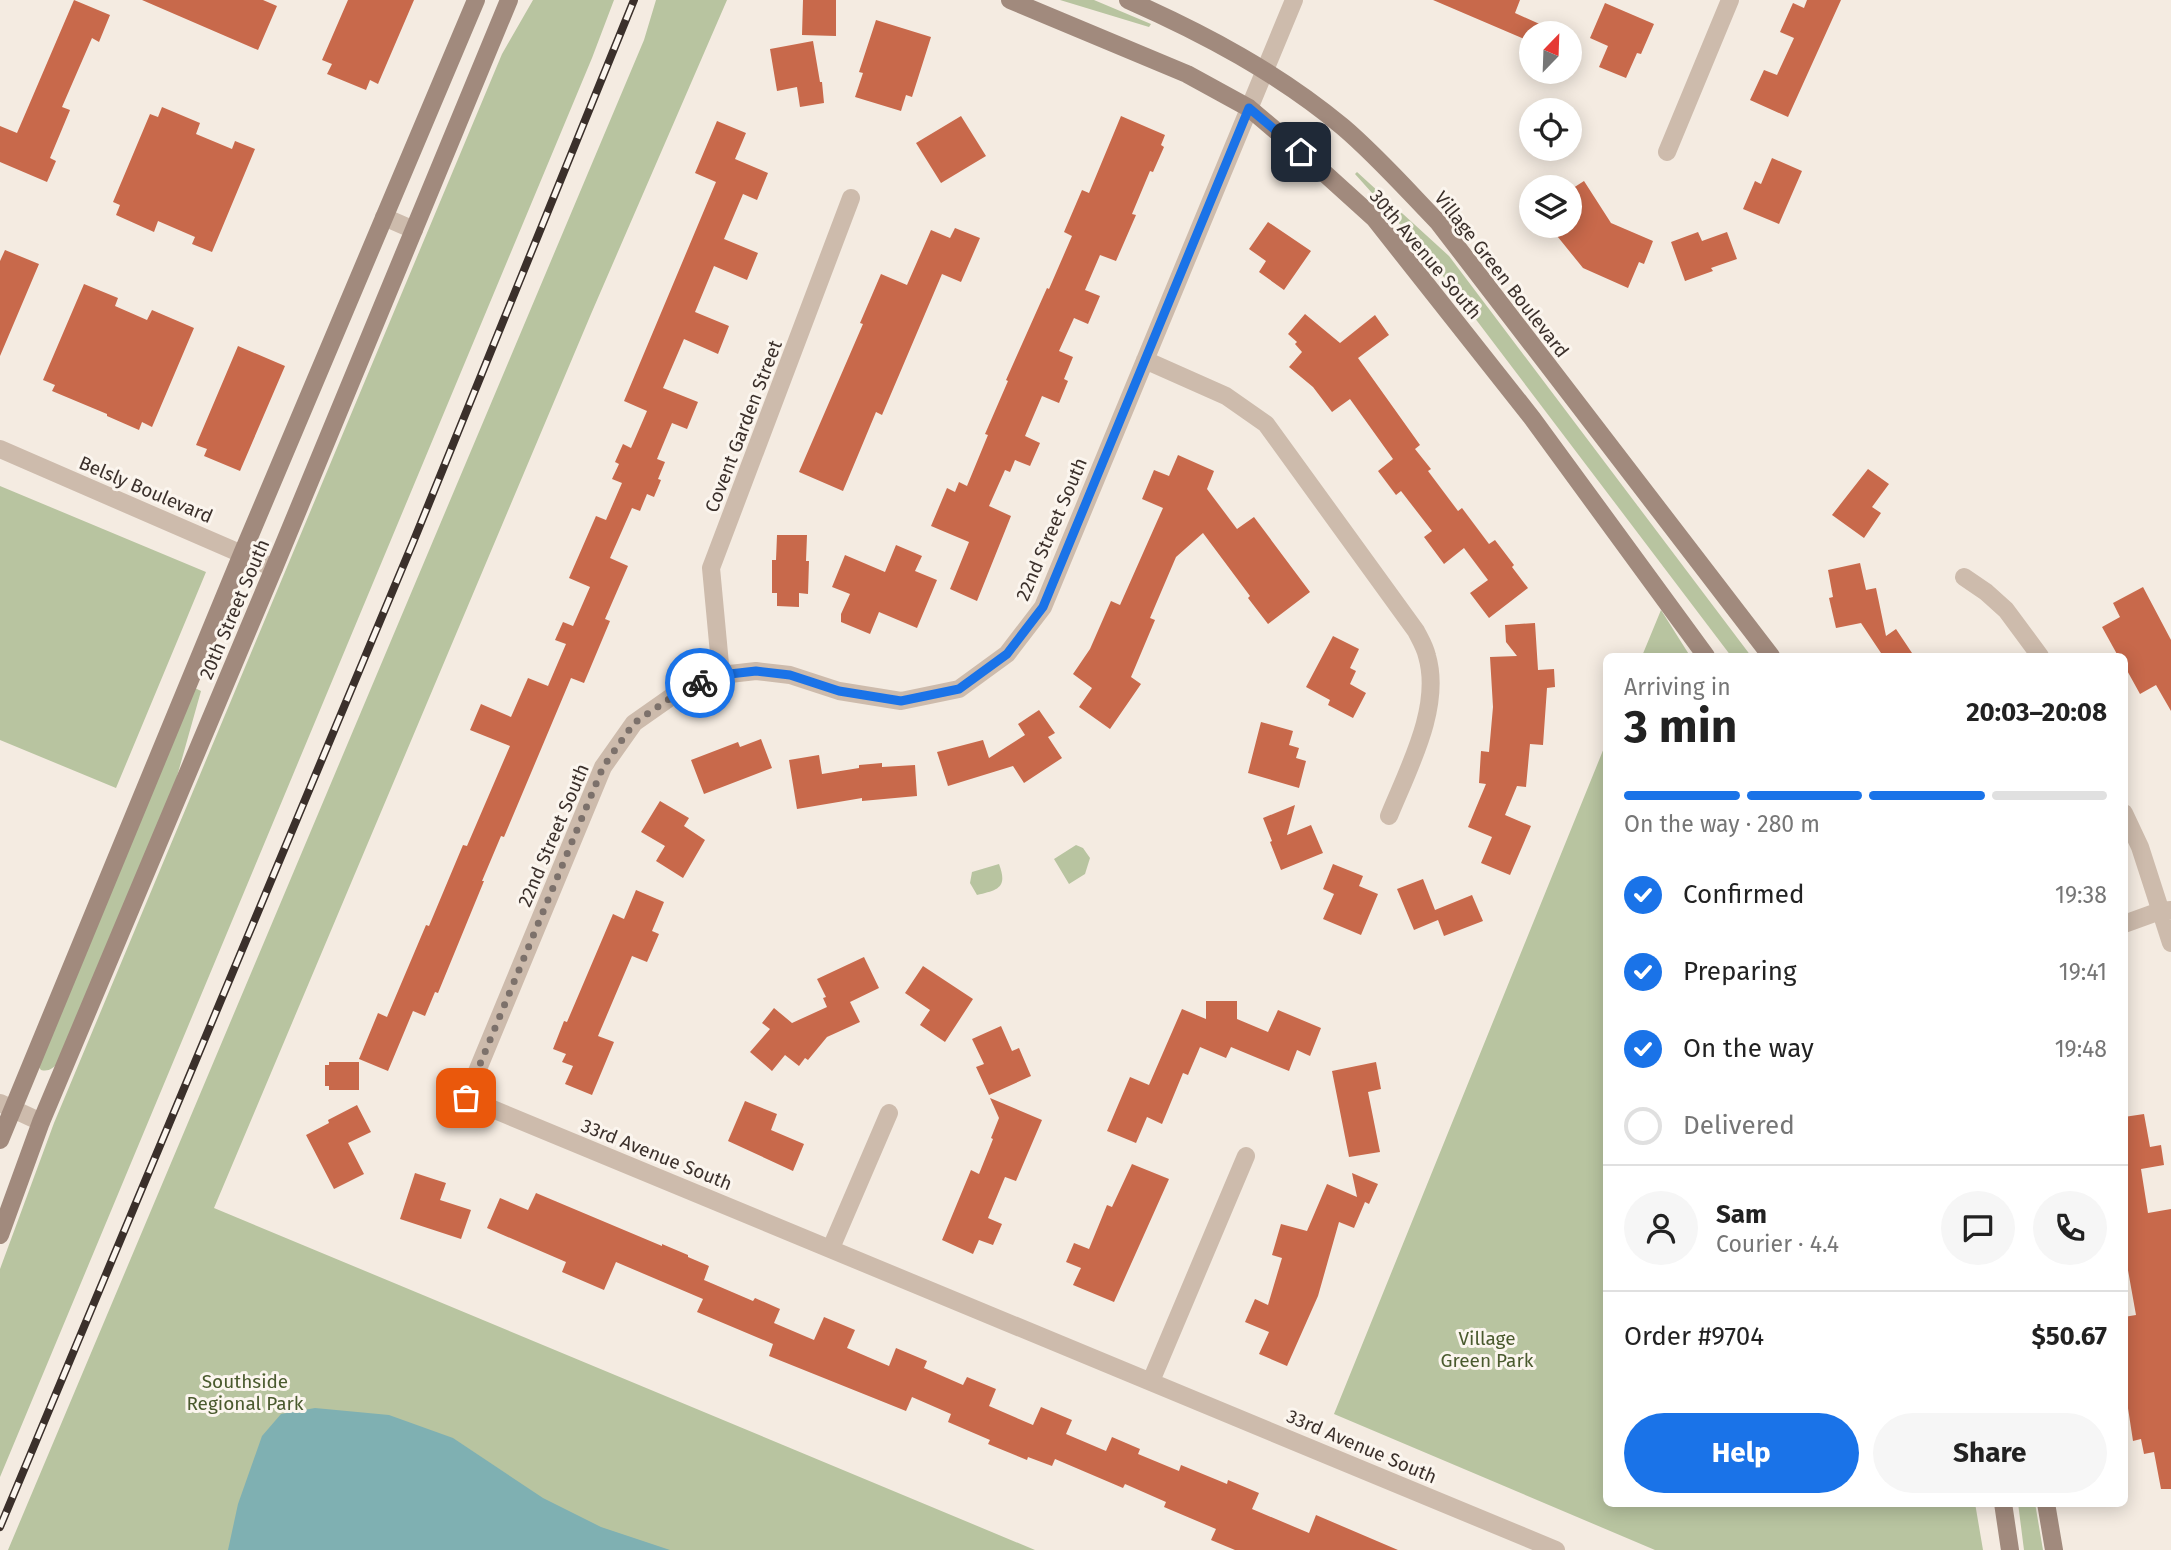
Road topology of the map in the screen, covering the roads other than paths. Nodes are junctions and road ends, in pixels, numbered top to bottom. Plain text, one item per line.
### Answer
1 (475, 0) edge
2 (509, 0) edge
3 (1010, 0) edge
4 (1128, 0) edge
5 (1294, 0) edge
6 (1730, 0) edge
7 (1265, 70) junction
8 (1249, 108) junction
9 (1667, 152) dead end
10 (851, 198) dead end
11 (384, 217) junction
12 (414, 230) junction
13 (1145, 360) junction
14 (0, 449) edge
15 (242, 554) junction
16 (274, 568) junction
17 (1964, 578) dead end
18 (1704, 653) edge
19 (1769, 653) edge
20 (2038, 653) edge
21 (721, 675) junction
22 (1390, 816) dead end
23 (2128, 822) edge
24 (2166, 911) edge
25 (2128, 923) edge
26 (2171, 943) edge
27 (466, 1098) joint
28 (6, 1106) edge
29 (889, 1113) dead end
30 (41, 1122) junction
31 (0, 1140) edge
32 (1246, 1156) dead end
33 (0, 1235) edge
34 (831, 1248) junction
35 (1151, 1381) junction
36 (2004, 1507) edge
37 (2047, 1507) edge
38 (1556, 1550) edge
39 (2010, 1550) edge
40 (2054, 1550) edge

1 - 11 street, 20th Street South
2 - 12 street, 20th Street South
3 - 8 street, 30th Avenue South
4 - 7 street, Village Green Boulevard
5 - 7 street, 22nd Street South
6 - 9 street
7 - 8 street, 22nd Street South
7 - 19 street, Village Green Boulevard
8 - 13 street, 22nd Street South
8 - 18 street, 30th Avenue South
10 - 21 street, Covent Garden Street
11 - 12 street
11 - 15 street, 20th Street South
12 - 16 street, 20th Street South
13 - 21 street, 22nd Street South
13 - 22 street
14 - 15 street, Belsly Boulevard
15 - 16 street, Belsly Boulevard
15 - 28 street, 20th Street South
16 - 30 street, 20th Street South
17 - 20 street
21 - 27 street, 22nd Street South
23 - 24 street
24 - 25 street
24 - 26 street
27 - 34 street, 33rd Avenue South
28 - 30 street
28 - 31 street, 20th Street South
29 - 34 street
30 - 33 street, 20th Street South
32 - 35 street
34 - 35 street, 33rd Avenue South
35 - 38 street, 33rd Avenue South
36 - 39 street
37 - 40 street

